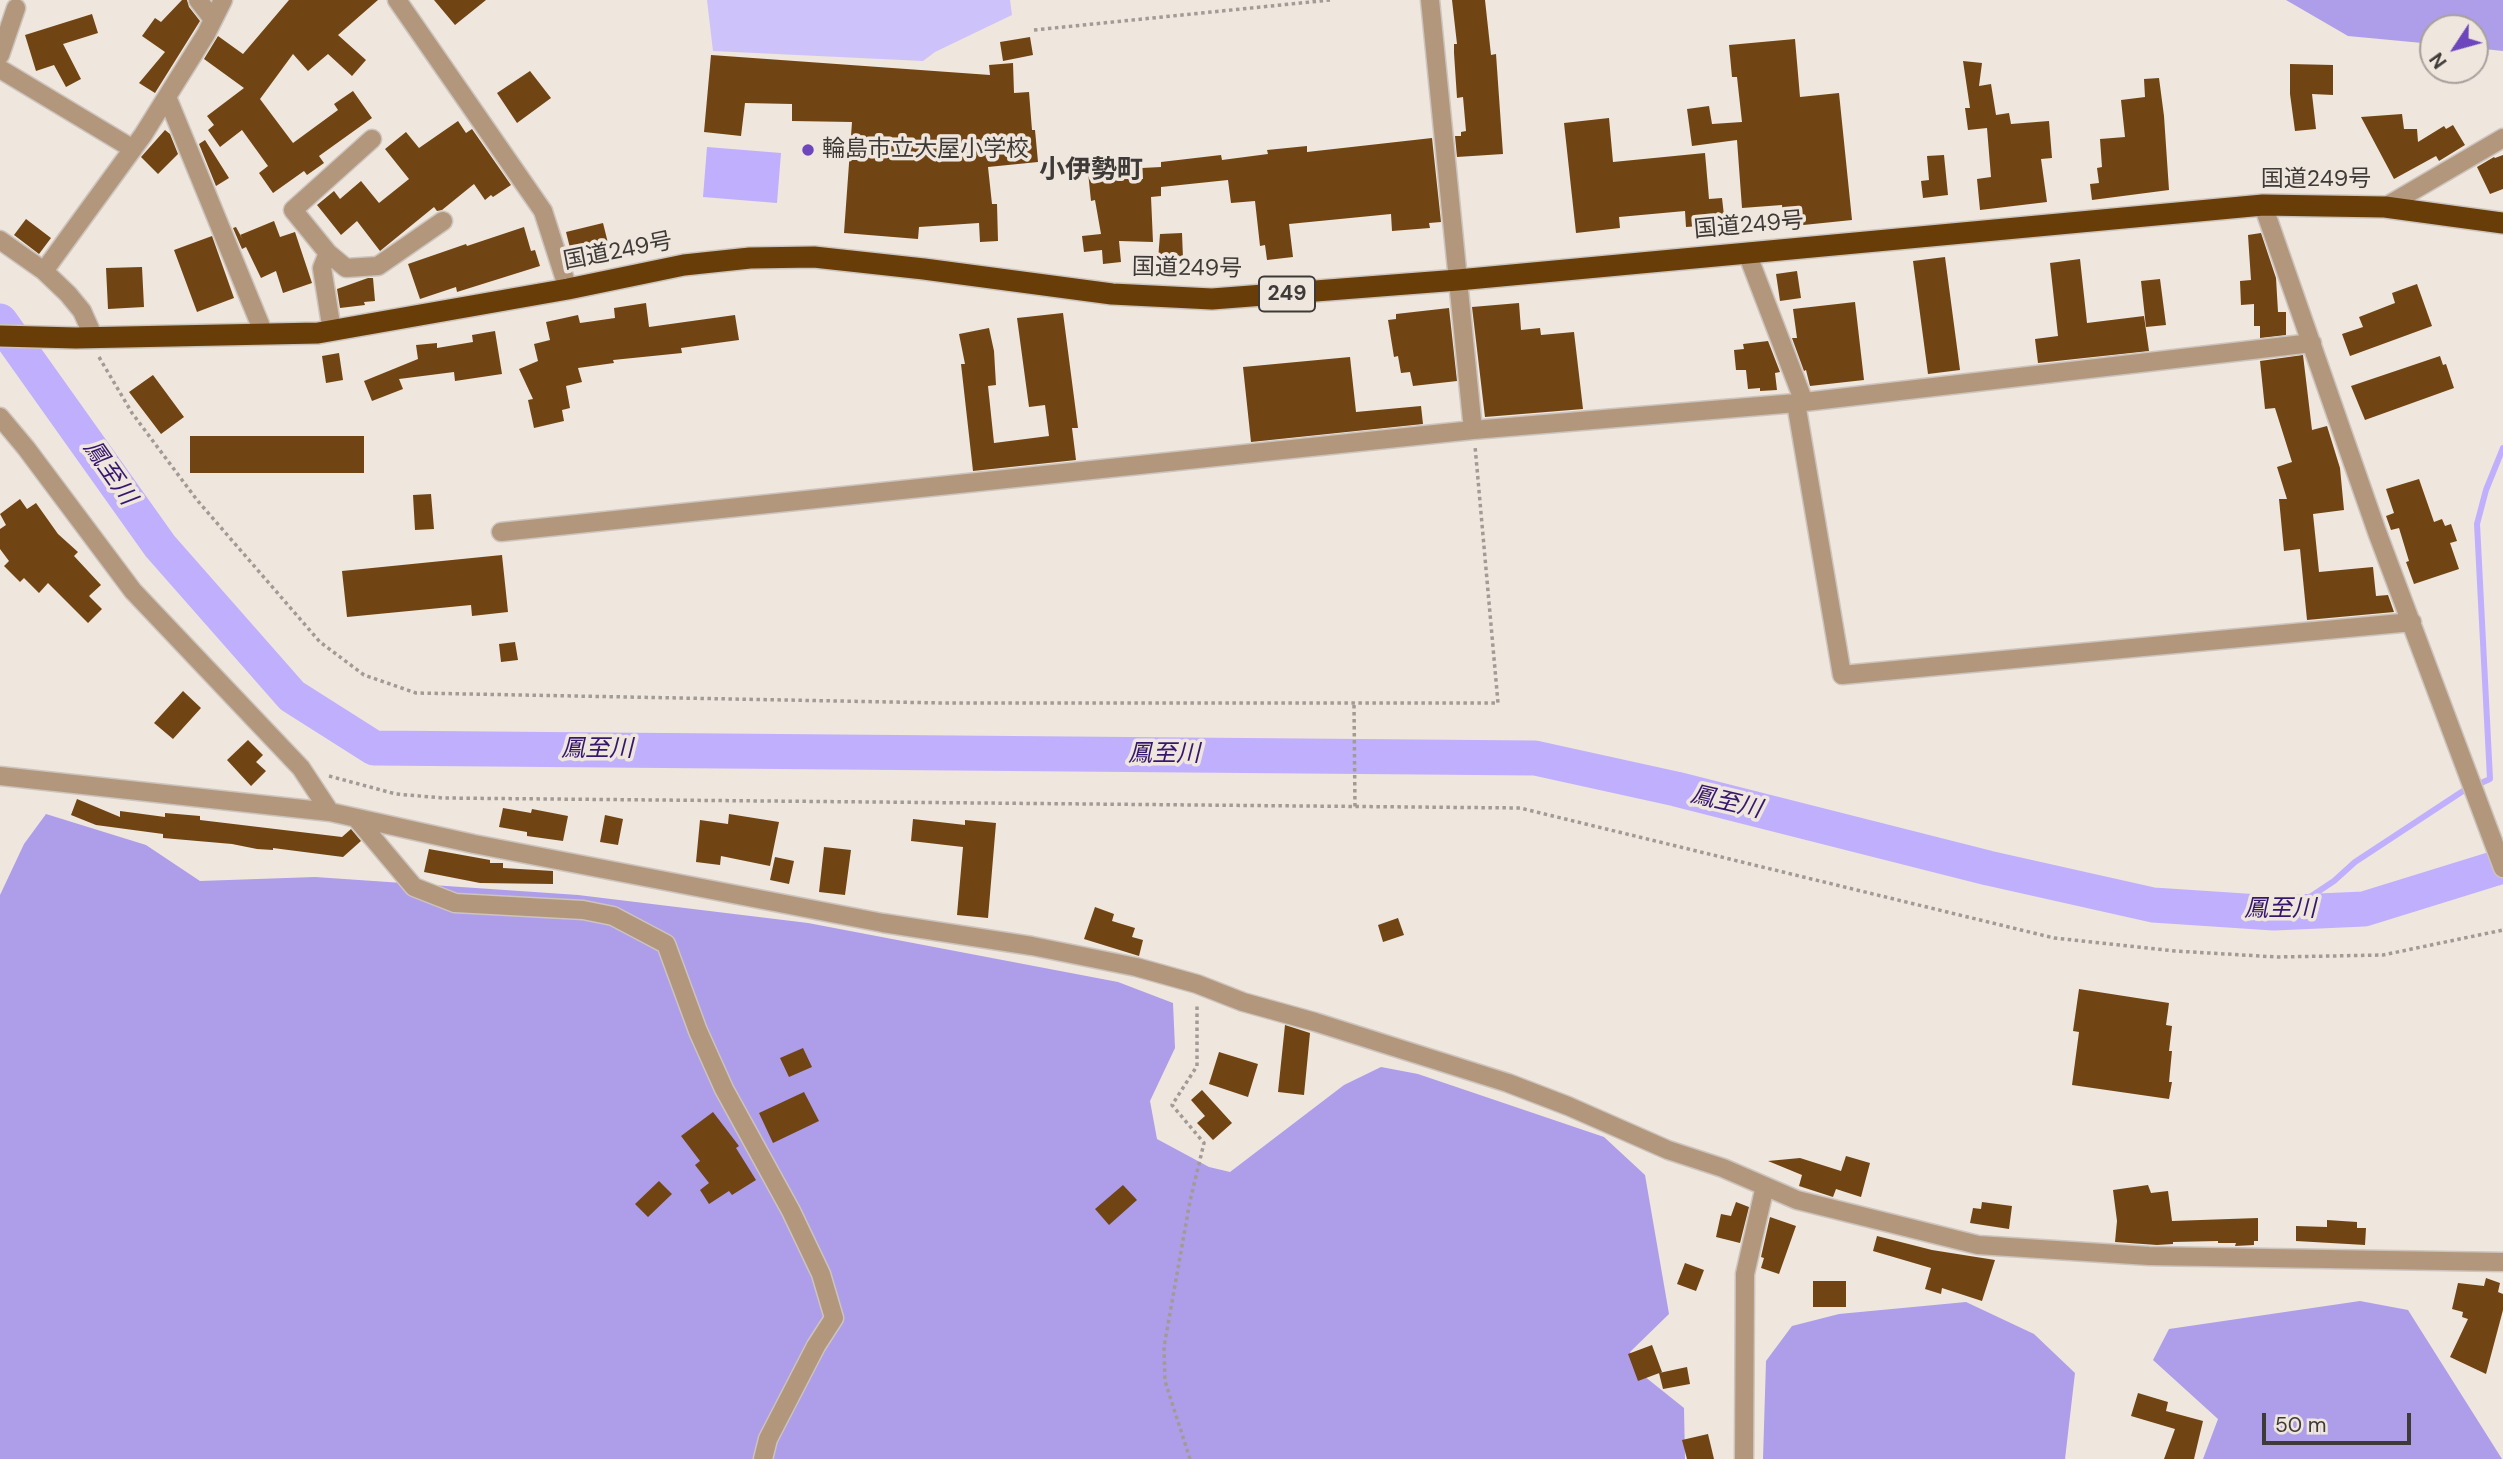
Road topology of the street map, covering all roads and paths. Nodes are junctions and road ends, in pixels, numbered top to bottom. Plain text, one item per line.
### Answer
1 (198, 0) edge
2 (222, 0) edge
3 (397, 0) edge
4 (1330, 0) edge
5 (1430, 0) edge
6 (16, 8) dead end
7 (212, 18) junction
8 (1034, 30) dead end
9 (0, 55) edge
10 (0, 69) edge
11 (167, 97) junction
12 (2503, 138) edge
13 (372, 139) dead end
14 (133, 149) junction
15 (2263, 205) junction
16 (2385, 207) junction
17 (443, 221) dead end
18 (2503, 222) edge
19 (0, 240) edge
20 (328, 253) junction
21 (1747, 253) junction
22 (44, 271) junction
23 (1458, 280) junction
24 (568, 289) junction
25 (332, 331) junction
26 (264, 334) junction
27 (0, 336) edge
28 (85, 338) junction
29 (2312, 343) junction
30 (1800, 402) junction
31 (0, 417) edge
32 (1473, 430) junction
33 (501, 531) dead end
34 (2412, 622) junction
35 (1354, 705) junction
36 (300, 768) junction
37 (0, 776) edge
38 (1355, 807) junction
39 (330, 812) junction
40 (356, 818) junction
41 (2503, 868) edge
42 (2503, 930) edge
43 (1197, 984) junction
44 (1765, 1186) junction
45 (2503, 1262) edge
46 (763, 1459) edge
47 (1190, 1459) edge
48 (1744, 1459) edge

1 - 7 street
2 - 7 street
3 - 24 street
4 - 8 path
5 - 23 street
6 - 9 street
7 - 11 street
10 - 14 street
11 - 14 street
11 - 26 street
12 - 16 street
13 - 20 street
14 - 22 street
15 - 16 highway, 国道249号 / 249
15 - 21 highway, 国道249号 / 249
15 - 29 street
16 - 18 highway, 国道249号 / 249
17 - 20 street
19 - 22 street
20 - 25 street
21 - 23 highway, 国道249号 / 249
21 - 30 street
22 - 28 street
23 - 24 highway, 国道249号 / 249
23 - 32 street
24 - 25 highway, 国道249号 / 249
25 - 26 highway, 国道249号 / 249
26 - 28 highway, 国道249号 / 249
27 - 28 highway, 国道249号 / 249
28 - 35 path
29 - 30 street
29 - 34 street
30 - 32 street
30 - 34 street
31 - 36 street
32 - 33 street
32 - 35 path
34 - 41 street
35 - 38 path
36 - 38 path
36 - 39 street
37 - 39 street
38 - 42 path
39 - 40 street
40 - 43 street
40 - 46 street
43 - 44 street
43 - 47 path
44 - 45 street
44 - 48 street

